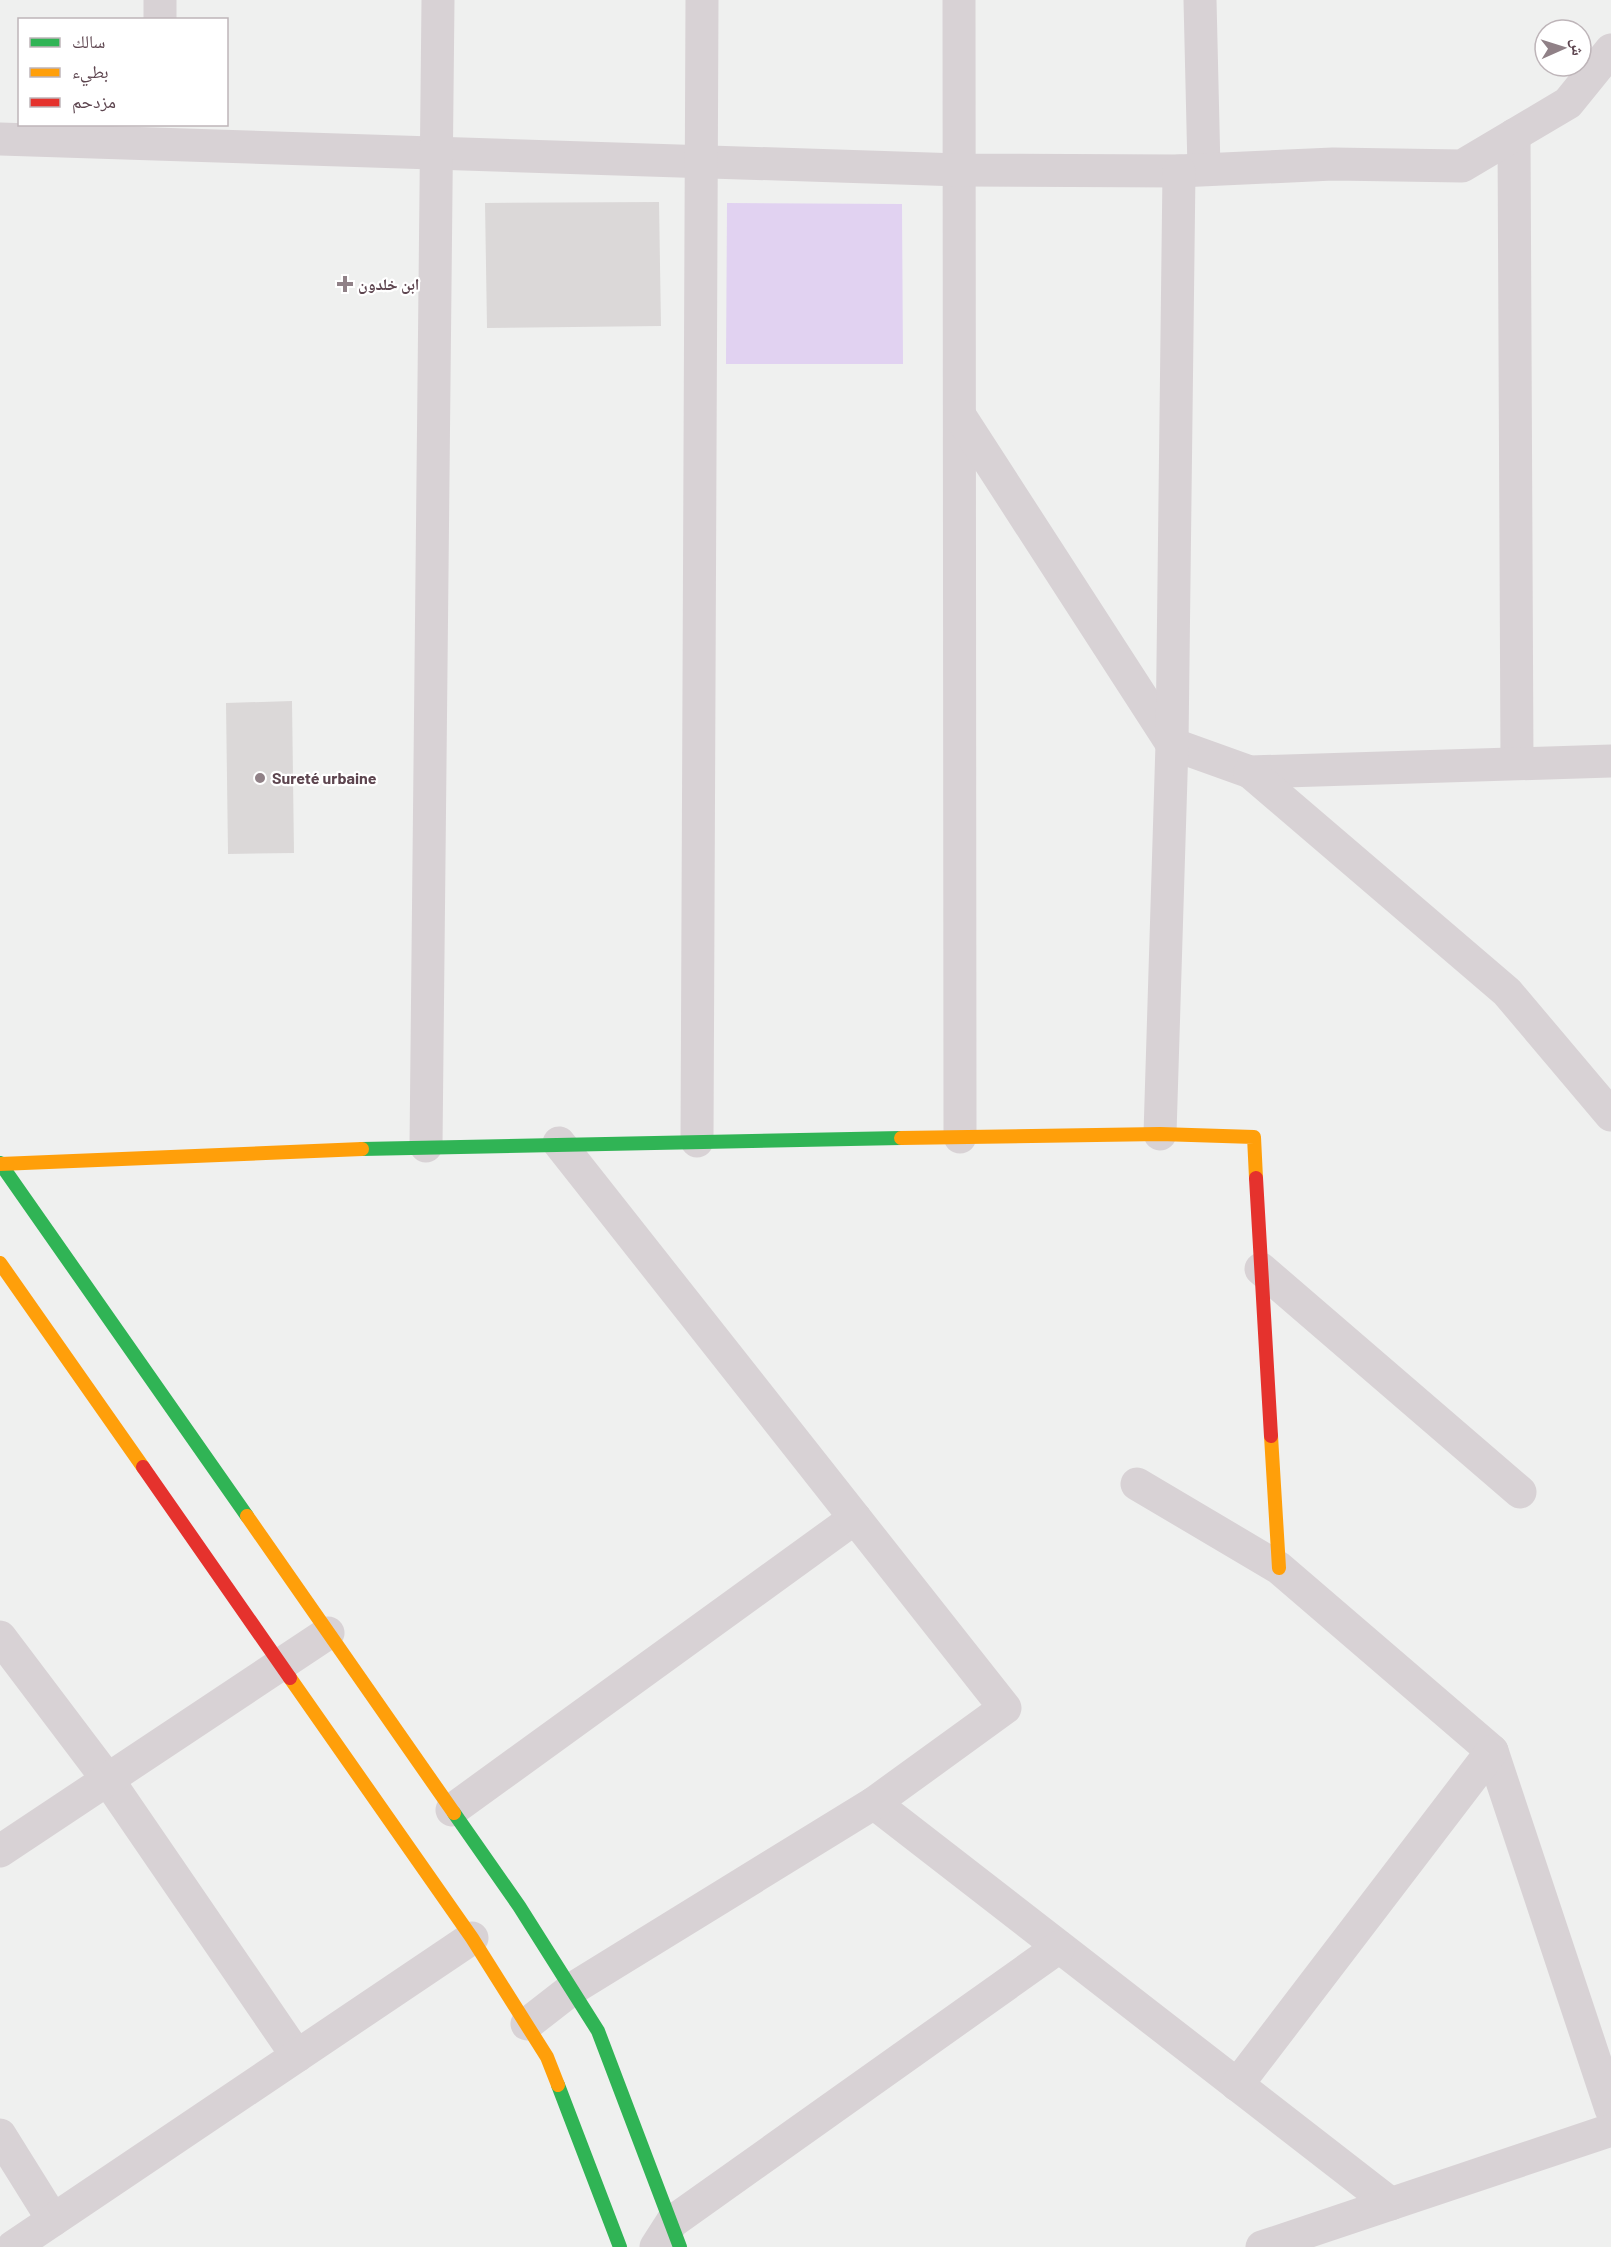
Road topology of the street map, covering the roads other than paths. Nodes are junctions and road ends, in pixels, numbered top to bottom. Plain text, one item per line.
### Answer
1 (160, 0) edge
2 (438, 0) edge
3 (702, 0) edge
4 (960, 0) edge
5 (1200, 0) edge
6 (160, 18) edge
7 (1611, 50) edge
8 (157, 134) edge
9 (1514, 135) junction
10 (0, 139) edge
11 (436, 153) junction
12 (701, 161) junction
13 (960, 170) junction
14 (1192, 170) junction
15 (960, 416) junction
16 (1172, 744) junction
17 (1611, 760) edge
18 (1516, 764) junction
19 (1250, 772) junction
20 (1611, 1115) edge
21 (1160, 1134) junction
22 (960, 1137) junction
23 (697, 1141) junction
24 (558, 1143) junction
25 (426, 1146) junction
26 (0, 1164) edge
27 (0, 1263) edge
28 (1261, 1269) junction
29 (1137, 1484) dead end
30 (1520, 1492) dead end
31 (855, 1518) junction
32 (1279, 1568) junction
33 (328, 1633) junction
34 (0, 1637) edge
35 (282, 1666) junction
36 (1492, 1751) junction
37 (108, 1780) junction
38 (874, 1803) junction
39 (453, 1810) junction
40 (0, 1851) edge
41 (472, 1938) junction
42 (1059, 1947) junction
43 (572, 1989) junction
44 (527, 2025) junction
45 (297, 2056) junction
46 (1237, 2085) junction
47 (1611, 2109) edge
48 (1611, 2130) edge
49 (0, 2135) edge
50 (1391, 2204) junction
51 (53, 2220) junction
52 (669, 2239) edge
53 (13, 2247) edge
54 (620, 2247) edge
55 (1262, 2247) edge

1 - 6 street
2 - 11 street
3 - 12 street
4 - 13 street
5 - 14 street
7 - 9 street
8 - 10 street
8 - 11 street
9 - 14 street
9 - 18 street
11 - 12 street
11 - 25 street
12 - 13 street
12 - 23 street
13 - 14 street
13 - 15 street
14 - 16 street
15 - 16 street
15 - 22 street
16 - 19 street
16 - 21 street
17 - 18 street
18 - 19 street
19 - 20 street
21 - 22 street
21 - 28 street
22 - 23 street
23 - 24 street
24 - 25 street
24 - 31 street
25 - 26 street
26 - 33 street
27 - 35 street
28 - 30 street
28 - 32 street
29 - 32 street
31 - 38 street
31 - 39 street
32 - 36 street
33 - 35 street
33 - 39 street
34 - 37 street
35 - 37 street
35 - 41 street
36 - 46 street
36 - 47 street
37 - 40 street
37 - 45 street
38 - 42 street
38 - 43 street
39 - 43 street
41 - 44 street
41 - 45 street
42 - 46 street
42 - 52 street
43 - 44 street
43 - 52 street
44 - 54 street
45 - 51 street
46 - 50 street
48 - 50 street
49 - 51 street
50 - 55 street
51 - 53 street

